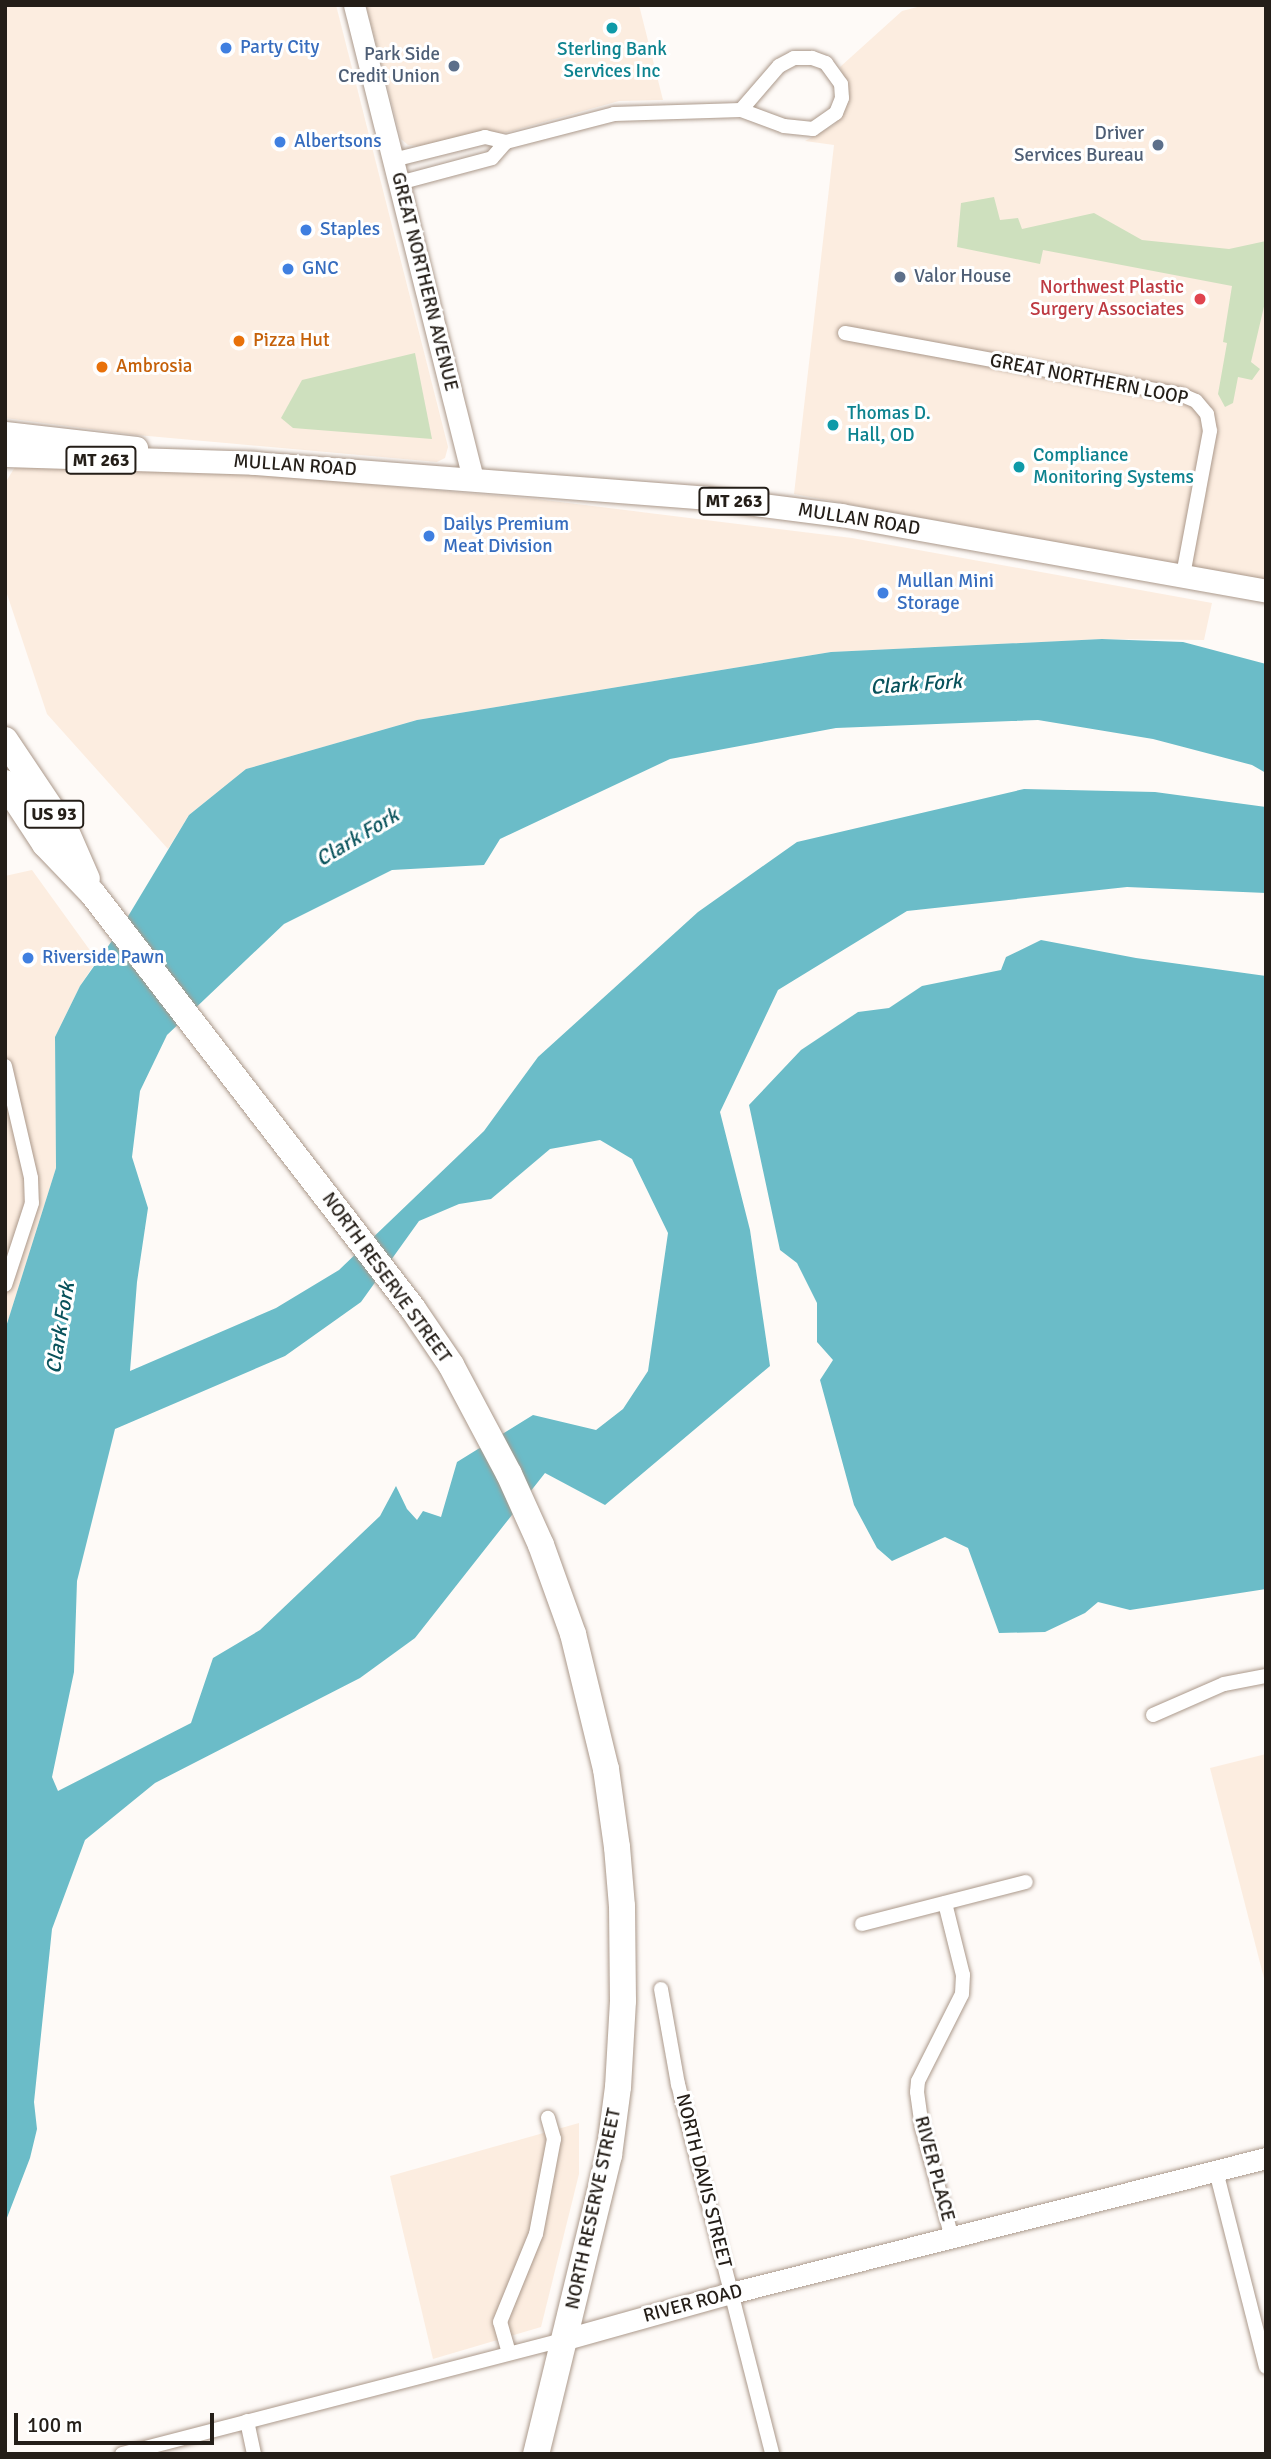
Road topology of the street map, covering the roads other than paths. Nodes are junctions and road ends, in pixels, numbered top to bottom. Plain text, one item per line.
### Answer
1 (354, 5) edge
2 (741, 110) junction
3 (506, 142) junction
4 (393, 160) junction
5 (398, 183) junction
6 (845, 334) dead end
7 (5, 433) edge
8 (5, 455) edge
9 (197, 460) junction
10 (473, 478) junction
11 (1183, 575) junction
12 (1266, 591) edge
13 (5, 740) edge
14 (5, 783) edge
15 (93, 894) junction
16 (5, 1066) edge
17 (5, 1285) edge
18 (1266, 1676) edge
19 (1153, 1715) dead end
20 (1026, 1882) dead end
21 (945, 1903) junction
22 (862, 1924) dead end
23 (661, 1989) dead end
24 (548, 2118) dead end
25 (1266, 2158) edge
26 (1216, 2171) junction
27 (952, 2238) junction
28 (732, 2293) junction
29 (566, 2339) junction
30 (509, 2353) junction
31 (1266, 2367) edge
32 (247, 2421) junction
33 (122, 2454) edge
34 (254, 2454) edge
35 (536, 2454) edge
36 (772, 2454) edge

1 - 4 street, GREAT NORTHERN AVENUE
2 - 2 street
2 - 3 street
3 - 4 street
3 - 5 street
4 - 5 street, GREAT NORTHERN AVENUE
5 - 10 street, GREAT NORTHERN AVENUE
6 - 11 street, GREAT NORTHERN LOOP
7 - 9 main road, MULLAN ROAD / MT 263
8 - 9 main road, MULLAN ROAD / MT 263
9 - 10 main road, MULLAN ROAD / MT 263
10 - 11 main road, MULLAN ROAD / MT 263
11 - 12 main road, MULLAN ROAD / MT 263
13 - 15 highway, NORTH RESERVE STREET / US 93
14 - 15 highway, NORTH RESERVE STREET / US 93
15 - 29 highway, NORTH RESERVE STREET
16 - 17 street
18 - 19 street
20 - 21 street
21 - 22 street
21 - 27 street, RIVER PLACE
23 - 28 street, NORTH DAVIS STREET
24 - 30 street
25 - 26 street, RIVER ROAD
26 - 27 street, RIVER ROAD
26 - 31 street
27 - 28 street, RIVER ROAD
28 - 29 street, RIVER ROAD
28 - 36 street, NORTH DAVIS STREET
29 - 30 street, RIVER ROAD
29 - 35 highway, NORTH RESERVE STREET
30 - 32 street, RIVER ROAD
32 - 33 street, RIVER ROAD
32 - 34 street

